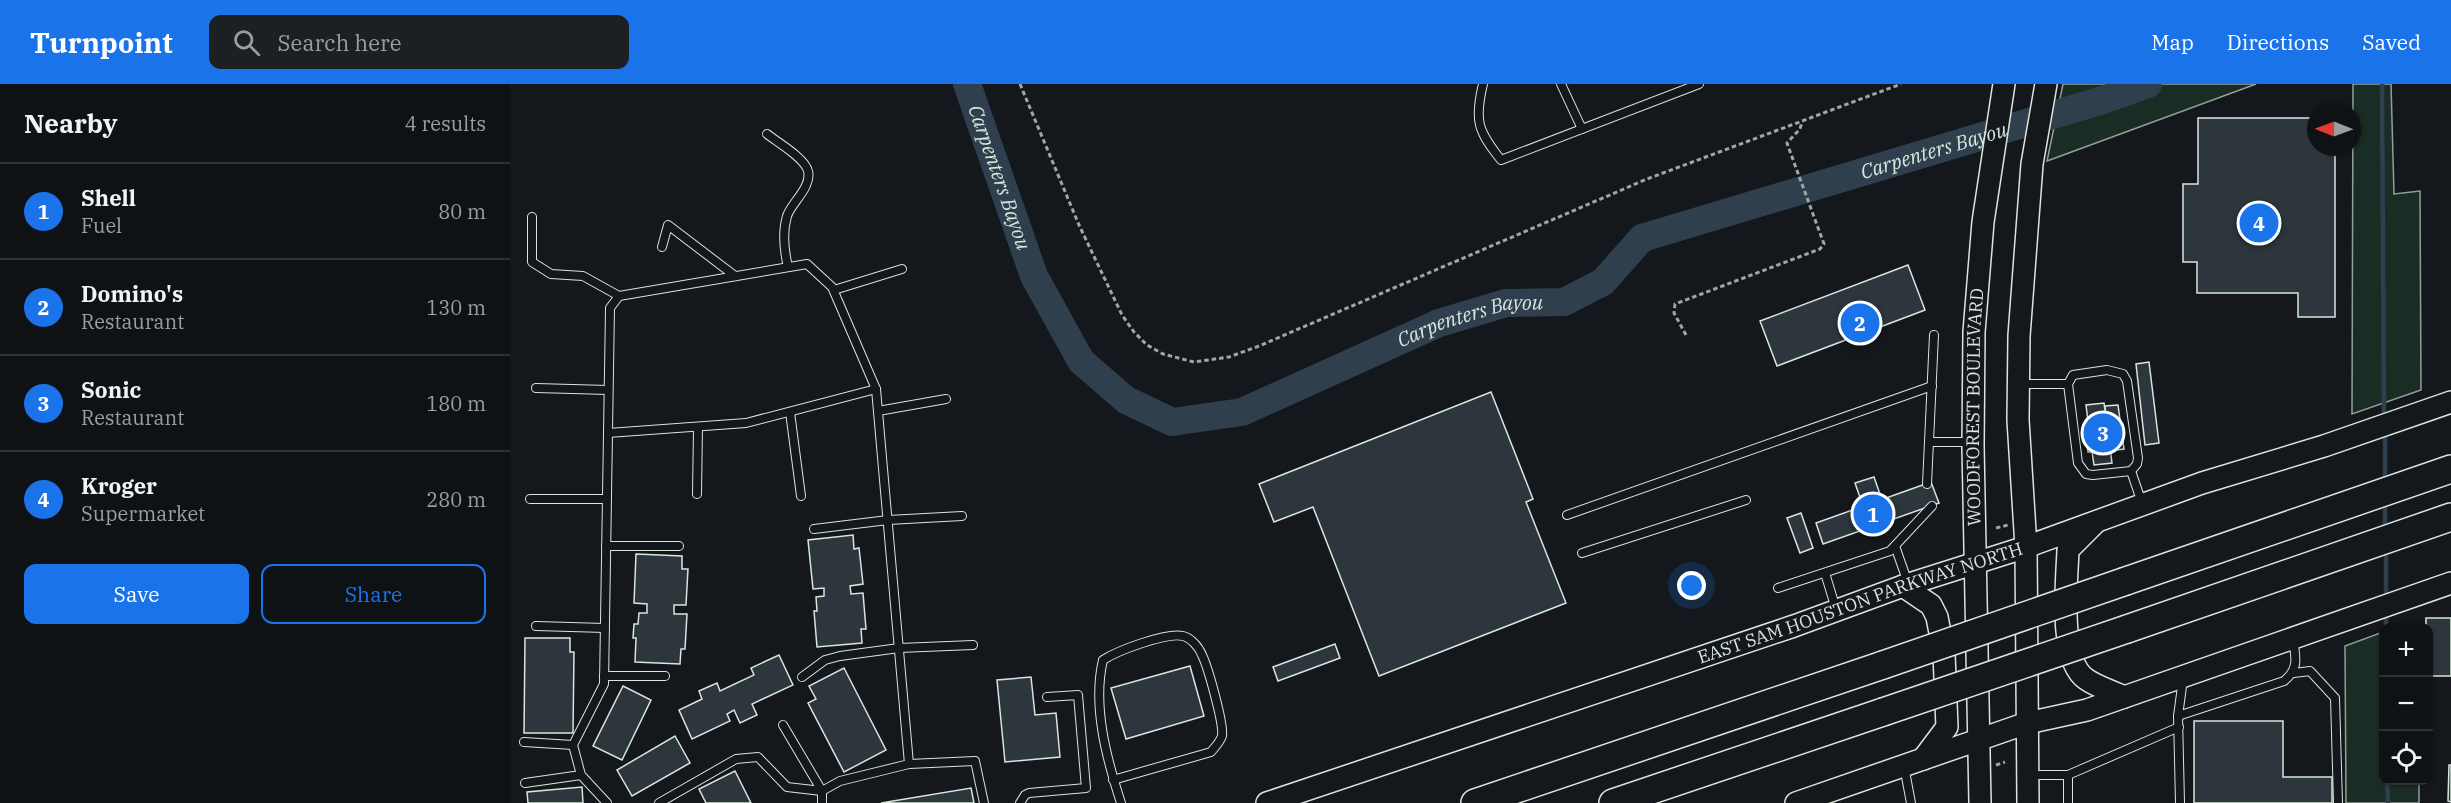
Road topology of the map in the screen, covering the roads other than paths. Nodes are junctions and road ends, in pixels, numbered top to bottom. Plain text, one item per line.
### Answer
1 (1483, 84) edge
2 (1561, 84) edge
3 (1699, 84) edge
4 (2004, 84) edge
5 (2046, 84) edge
6 (1582, 129) junction
7 (767, 134) dead end
8 (532, 217) dead end
9 (662, 247) dead end
10 (788, 267) junction
11 (902, 269) dead end
12 (735, 276) junction
13 (834, 290) junction
14 (619, 296) junction
15 (1934, 335) dead end
16 (2019, 384) junction
17 (2068, 384) junction
18 (1932, 386) junction
19 (536, 388) dead end
20 (876, 389) junction
21 (608, 390) junction
22 (946, 399) dead end
23 (2451, 402) edge
24 (878, 411) junction
25 (790, 412) junction
26 (698, 427) junction
27 (608, 433) junction
28 (1929, 442) junction
29 (1973, 442) junction
30 (2451, 469) edge
31 (2131, 471) junction
32 (1927, 484) dead end
33 (697, 494) dead end
34 (801, 496) dead end
35 (530, 499) dead end
36 (607, 499) junction
37 (1746, 500) dead end
38 (2142, 504) junction
39 (1932, 506) dead end
40 (1567, 515) dead end
41 (962, 516) dead end
42 (2451, 517) edge
43 (888, 520) junction
44 (2098, 520) junction
45 (814, 529) dead end
46 (606, 546) junction
47 (679, 546) dead end
48 (1895, 546) junction
49 (2026, 547) junction
50 (1582, 553) dead end
51 (1977, 563) junction
52 (1825, 573) junction
53 (2451, 583) edge
54 (1906, 586) junction
55 (1778, 588) dead end
56 (1836, 610) junction
57 (536, 626) dead end
58 (605, 628) junction
59 (2293, 640) junction
60 (973, 645) dead end
61 (899, 648) junction
62 (2294, 673) junction
63 (604, 676) junction
64 (665, 676) dead end
65 (802, 677) dead end
66 (2183, 677) junction
67 (1047, 697) dead end
68 (2124, 697) junction
69 (2178, 716) junction
70 (2027, 723) junction
71 (783, 725) dead end
72 (2178, 727) junction
73 (1979, 740) junction
74 (524, 742) dead end
75 (573, 745) junction
76 (1914, 762) junction
77 (909, 764) junction
78 (581, 775) junction
79 (2028, 775) junction
80 (2068, 775) junction
81 (1113, 780) junction
82 (525, 783) dead end
83 (822, 791) junction
84 (674, 799) edge
85 (607, 803) edge
86 (659, 803) edge
87 (822, 803) edge
88 (984, 803) edge
89 (1020, 803) edge
90 (1121, 803) edge
91 (1267, 803) edge
92 (1475, 803) edge
93 (1614, 803) edge
94 (1796, 803) edge
95 (1911, 803) edge
96 (1980, 803) edge
97 (2028, 803) edge
98 (2068, 803) edge
99 (2180, 803) edge
100 (2338, 803) edge

1 - 6 lane
2 - 6 lane
3 - 6 lane
4 - 29 main road, WOODFOREST BOULEVARD
5 - 16 main road
7 - 10 lane
8 - 14 lane
9 - 12 lane
10 - 12 lane
10 - 13 lane
11 - 13 lane
12 - 14 lane
13 - 20 lane
14 - 21 lane
15 - 18 lane
16 - 17 lane
16 - 49 main road
17 - 31 lane
17 - 31 lane
18 - 28 lane
18 - 40 lane
19 - 21 lane
20 - 24 lane
20 - 25 lane
21 - 27 lane
22 - 24 lane
23 - 38 main road, EAST SAM HOUSTON PARKWAY NORTH
24 - 43 lane
25 - 26 lane
25 - 34 lane
26 - 27 lane
26 - 33 lane
27 - 36 lane
28 - 29 lane
28 - 32 lane
29 - 51 main road, WOODFOREST BOULEVARD
30 - 92 highway, bridge
31 - 38 lane
35 - 36 lane
36 - 46 lane
37 - 50 lane
38 - 44 main road, EAST SAM HOUSTON PARKWAY NORTH
39 - 48 lane
41 - 43 lane
42 - 93 highway, bridge
43 - 45 lane
43 - 61 lane
44 - 49 main road, EAST SAM HOUSTON PARKWAY NORTH
44 - 68 main road
46 - 47 lane
46 - 58 lane
48 - 52 lane
48 - 54 lane
49 - 51 main road, EAST SAM HOUSTON PARKWAY NORTH
49 - 70 main road
51 - 54 main road, EAST SAM HOUSTON PARKWAY NORTH
51 - 73 main road, WOODFOREST BOULEVARD
52 - 55 lane
52 - 56 lane
53 - 59 main road
54 - 56 main road, EAST SAM HOUSTON PARKWAY NORTH
54 - 76 main road
56 - 91 main road, EAST SAM HOUSTON PARKWAY NORTH
57 - 58 lane
58 - 63 lane
59 - 62 lane
59 - 66 main road
60 - 61 lane
61 - 65 lane
61 - 77 lane
62 - 69 lane
62 - 100 lane
63 - 64 lane
63 - 75 lane
66 - 68 main road
66 - 69 lane
67 - 89 lane
68 - 70 main road
69 - 72 lane
70 - 73 main road
70 - 79 main road
71 - 83 lane
72 - 80 lane
72 - 99 lane
73 - 76 main road
73 - 96 main road, WOODFOREST BOULEVARD
74 - 75 lane
75 - 78 lane
76 - 94 main road
76 - 95 lane
77 - 83 lane
77 - 88 lane
78 - 82 lane
78 - 85 lane
79 - 80 lane
79 - 97 main road
80 - 98 lane
81 - 81 lane
81 - 90 lane
83 - 84 lane
83 - 87 lane
84 - 86 lane

